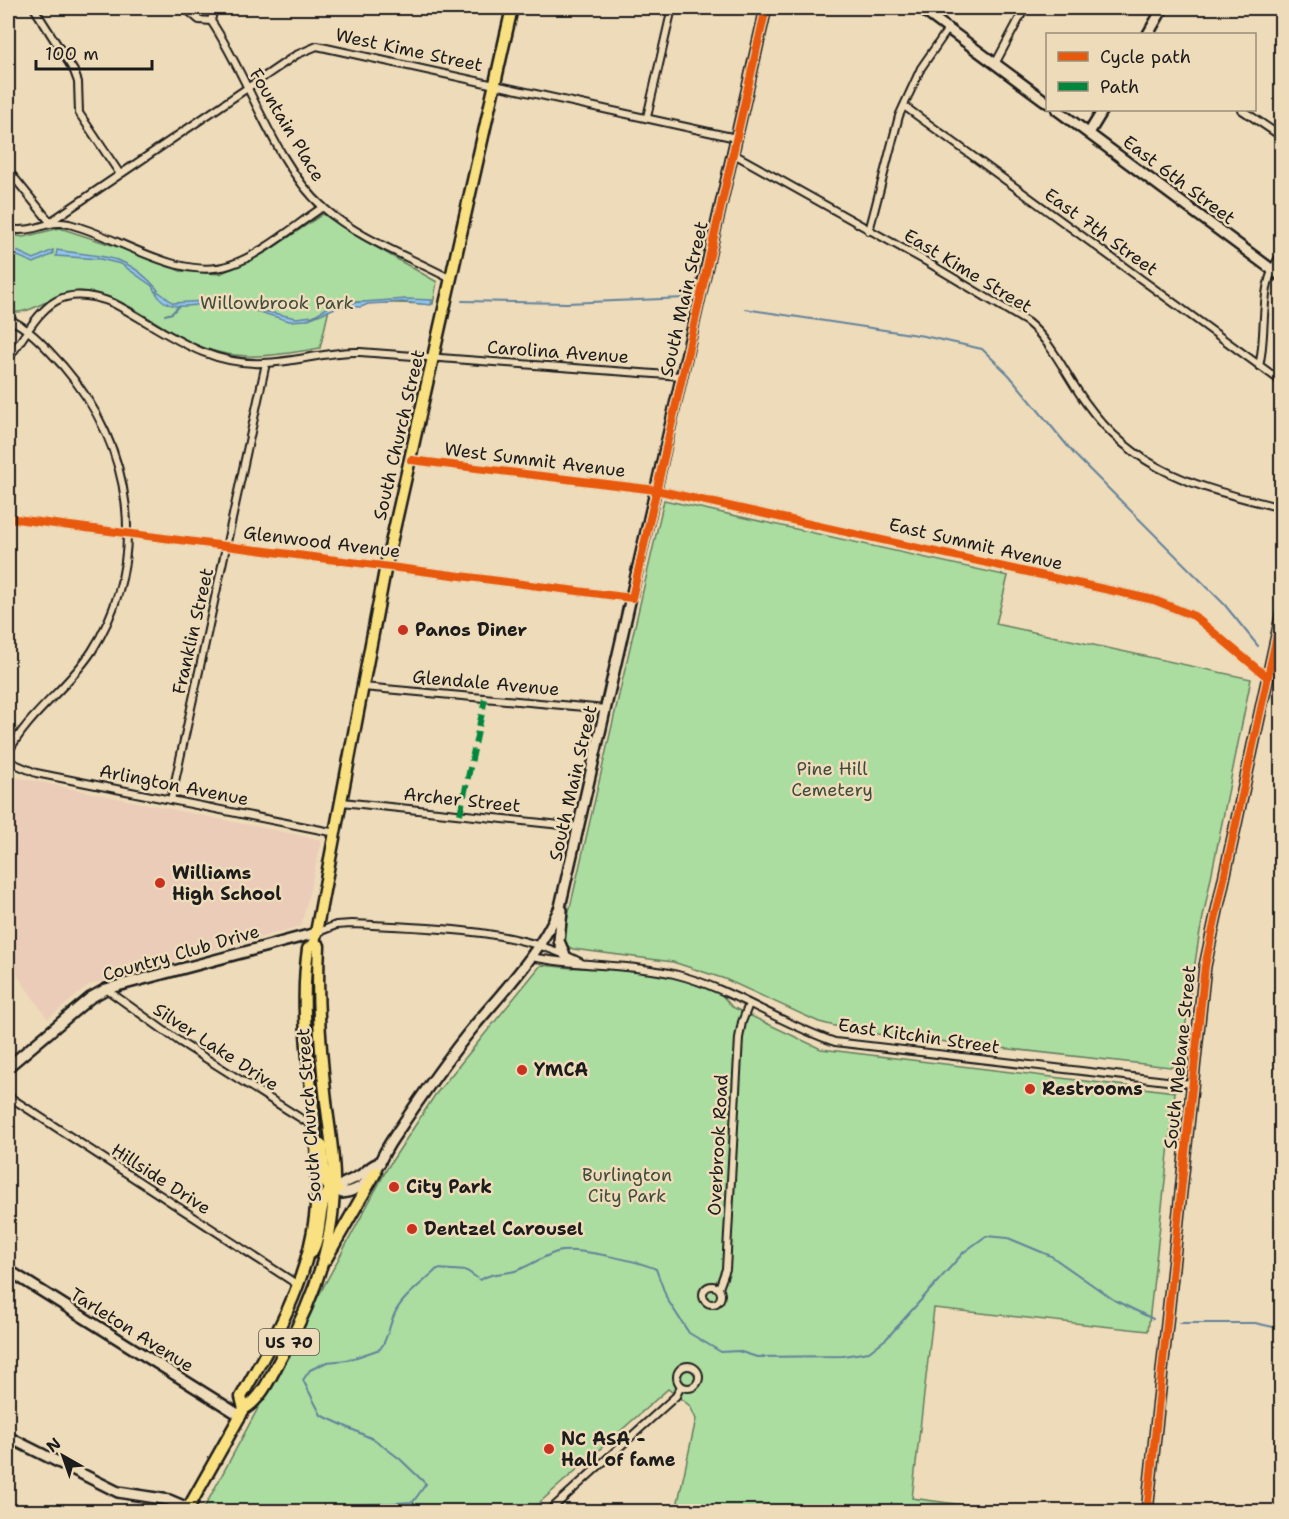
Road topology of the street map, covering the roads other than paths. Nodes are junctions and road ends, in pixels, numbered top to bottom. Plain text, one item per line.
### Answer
1 (34, 8) edge
2 (185, 8) edge
3 (214, 8) edge
4 (512, 8) edge
5 (672, 8) edge
6 (766, 8) edge
7 (920, 8) edge
8 (1025, 8) edge
9 (1163, 8) edge
10 (210, 21) junction
11 (948, 29) junction
12 (1149, 33) edge
13 (995, 64) junction
14 (495, 84) junction
15 (248, 89) junction
16 (1046, 102) edge
17 (904, 106) junction
18 (1058, 111) edge
19 (1102, 111) edge
20 (1243, 111) edge
21 (647, 117) junction
22 (1089, 133) junction
23 (1281, 137) edge
24 (736, 138) junction
25 (732, 153) junction
26 (8, 170) edge
27 (120, 174) junction
28 (323, 207) junction
29 (51, 222) junction
30 (8, 229) edge
31 (869, 231) junction
32 (1281, 254) edge
33 (1271, 269) junction
34 (1281, 277) edge
35 (451, 279) junction
36 (8, 320) edge
37 (28, 332) junction
38 (434, 358) junction
39 (8, 359) edge
40 (266, 363) junction
41 (1259, 366) junction
42 (681, 376) junction
43 (1281, 382) edge
44 (411, 460) junction
45 (656, 490) junction
46 (1281, 508) edge
47 (8, 518) edge
48 (126, 534) junction
49 (227, 546) junction
50 (386, 566) junction
51 (632, 598) junction
52 (1281, 612) edge
53 (1267, 677) junction
54 (363, 687) junction
55 (607, 709) junction
56 (8, 753) edge
57 (8, 761) edge
58 (171, 800) junction
59 (342, 802) junction
60 (580, 827) junction
61 (336, 833) junction
62 (563, 898) junction
63 (315, 938) junction
64 (542, 945) junction
65 (565, 955) junction
66 (532, 957) junction
67 (583, 964) junction
68 (106, 989) junction
69 (749, 1004) junction
70 (8, 1067) edge
71 (1192, 1084) junction
72 (8, 1096) edge
73 (313, 1126) junction
74 (314, 1140) junction
75 (378, 1167) junction
76 (334, 1189) junction
77 (307, 1259) junction
78 (322, 1267) junction
79 (8, 1270) edge
80 (299, 1285) junction
81 (719, 1288) dead end
82 (681, 1386) dead end
83 (243, 1412) junction
84 (8, 1437) edge
85 (187, 1510) edge
86 (548, 1512) edge
87 (1147, 1512) edge

1 - 27 street
2 - 10 street
3 - 10 street
4 - 14 main road, South Church Street / US 70
5 - 21 street
6 - 24 street, South Main Street
7 - 11 street
8 - 13 street
9 - 12 street
10 - 15 street, Fountain Place
11 - 13 street
11 - 17 street
13 - 16 street
14 - 15 street, West Kime Street
14 - 21 street, West Kime Street
14 - 35 main road, South Church Street / US 70
15 - 27 street, West Kime Street
15 - 28 street, Fountain Place
17 - 31 street
17 - 41 street, East 7th Street
18 - 22 street, East 6th Street
19 - 22 street
20 - 23 street
21 - 24 street, West Kime Street
22 - 33 street, East 6th Street
24 - 25 street, South Main Street
25 - 31 street, East Kime Street
25 - 42 street, South Main Street
26 - 29 street
27 - 29 street, West Kime Street
28 - 29 street
28 - 35 street, Fountain Place
29 - 30 street
31 - 46 street, East Kime Street
32 - 33 street
33 - 34 street, East 6th Street
33 - 41 street
35 - 38 main road, South Church Street / US 70
36 - 37 street
37 - 39 street, Carolina Avenue
37 - 40 street, Carolina Avenue
37 - 48 street
38 - 40 street, Carolina Avenue
38 - 42 street, Carolina Avenue
38 - 44 main road, South Church Street / US 70
40 - 49 street, Franklin Street
41 - 43 street, East 7th Street
42 - 45 street, South Main Street
44 - 45 street, West Summit Avenue
44 - 50 main road, South Church Street / US 70
45 - 51 street, South Main Street
45 - 53 street, East Summit Avenue
47 - 48 street, Glenwood Avenue
48 - 49 street, Glenwood Avenue
48 - 56 street
49 - 50 street, Glenwood Avenue
49 - 58 street, Franklin Street
50 - 51 street, Glenwood Avenue
50 - 54 main road, South Church Street / US 70
51 - 55 street, South Main Street
52 - 53 street, South Mebane Street
53 - 71 street, South Mebane Street
54 - 55 street, Glendale Avenue
54 - 59 main road, South Church Street / US 70
55 - 60 street, South Main Street
57 - 58 street, Arlington Avenue
58 - 61 street, Arlington Avenue
59 - 60 street, Archer Street
59 - 61 main road, South Church Street / US 70
60 - 62 street, South Main Street
61 - 63 main road, South Church Street / US 70
62 - 64 street, South Main Street
62 - 65 street
63 - 64 street, East Kitchin Street
63 - 68 street, Country Club Drive
63 - 73 main road, South Church Street / US 70
63 - 76 main road, South Church Street / US 70
64 - 65 street, East Kitchin Street
64 - 66 street, South Main Street
65 - 67 street, East Kitchin Street
66 - 67 street, East Kitchin Street
66 - 75 street, South Main Street
67 - 69 street, East Kitchin Street
68 - 70 street, Country Club Drive
68 - 73 street, Silver Lake Drive
69 - 71 street, East Kitchin Street
69 - 81 street, Overbrook Road
71 - 87 street, South Mebane Street
72 - 80 street, Hillside Drive
73 - 74 main road, South Church Street / US 70
74 - 76 main road
74 - 77 main road, South Church Street / US 70
75 - 76 street, South Main Street
75 - 78 main road
76 - 77 main road
76 - 78 main road, South Church Street / US 70
77 - 80 main road, South Church Street / US 70
78 - 83 main road, South Church Street / US 70
79 - 83 street, Tarleton Avenue
80 - 83 main road, South Church Street / US 70
82 - 86 street
83 - 85 main road, South Church Street / US 70
84 - 85 street

